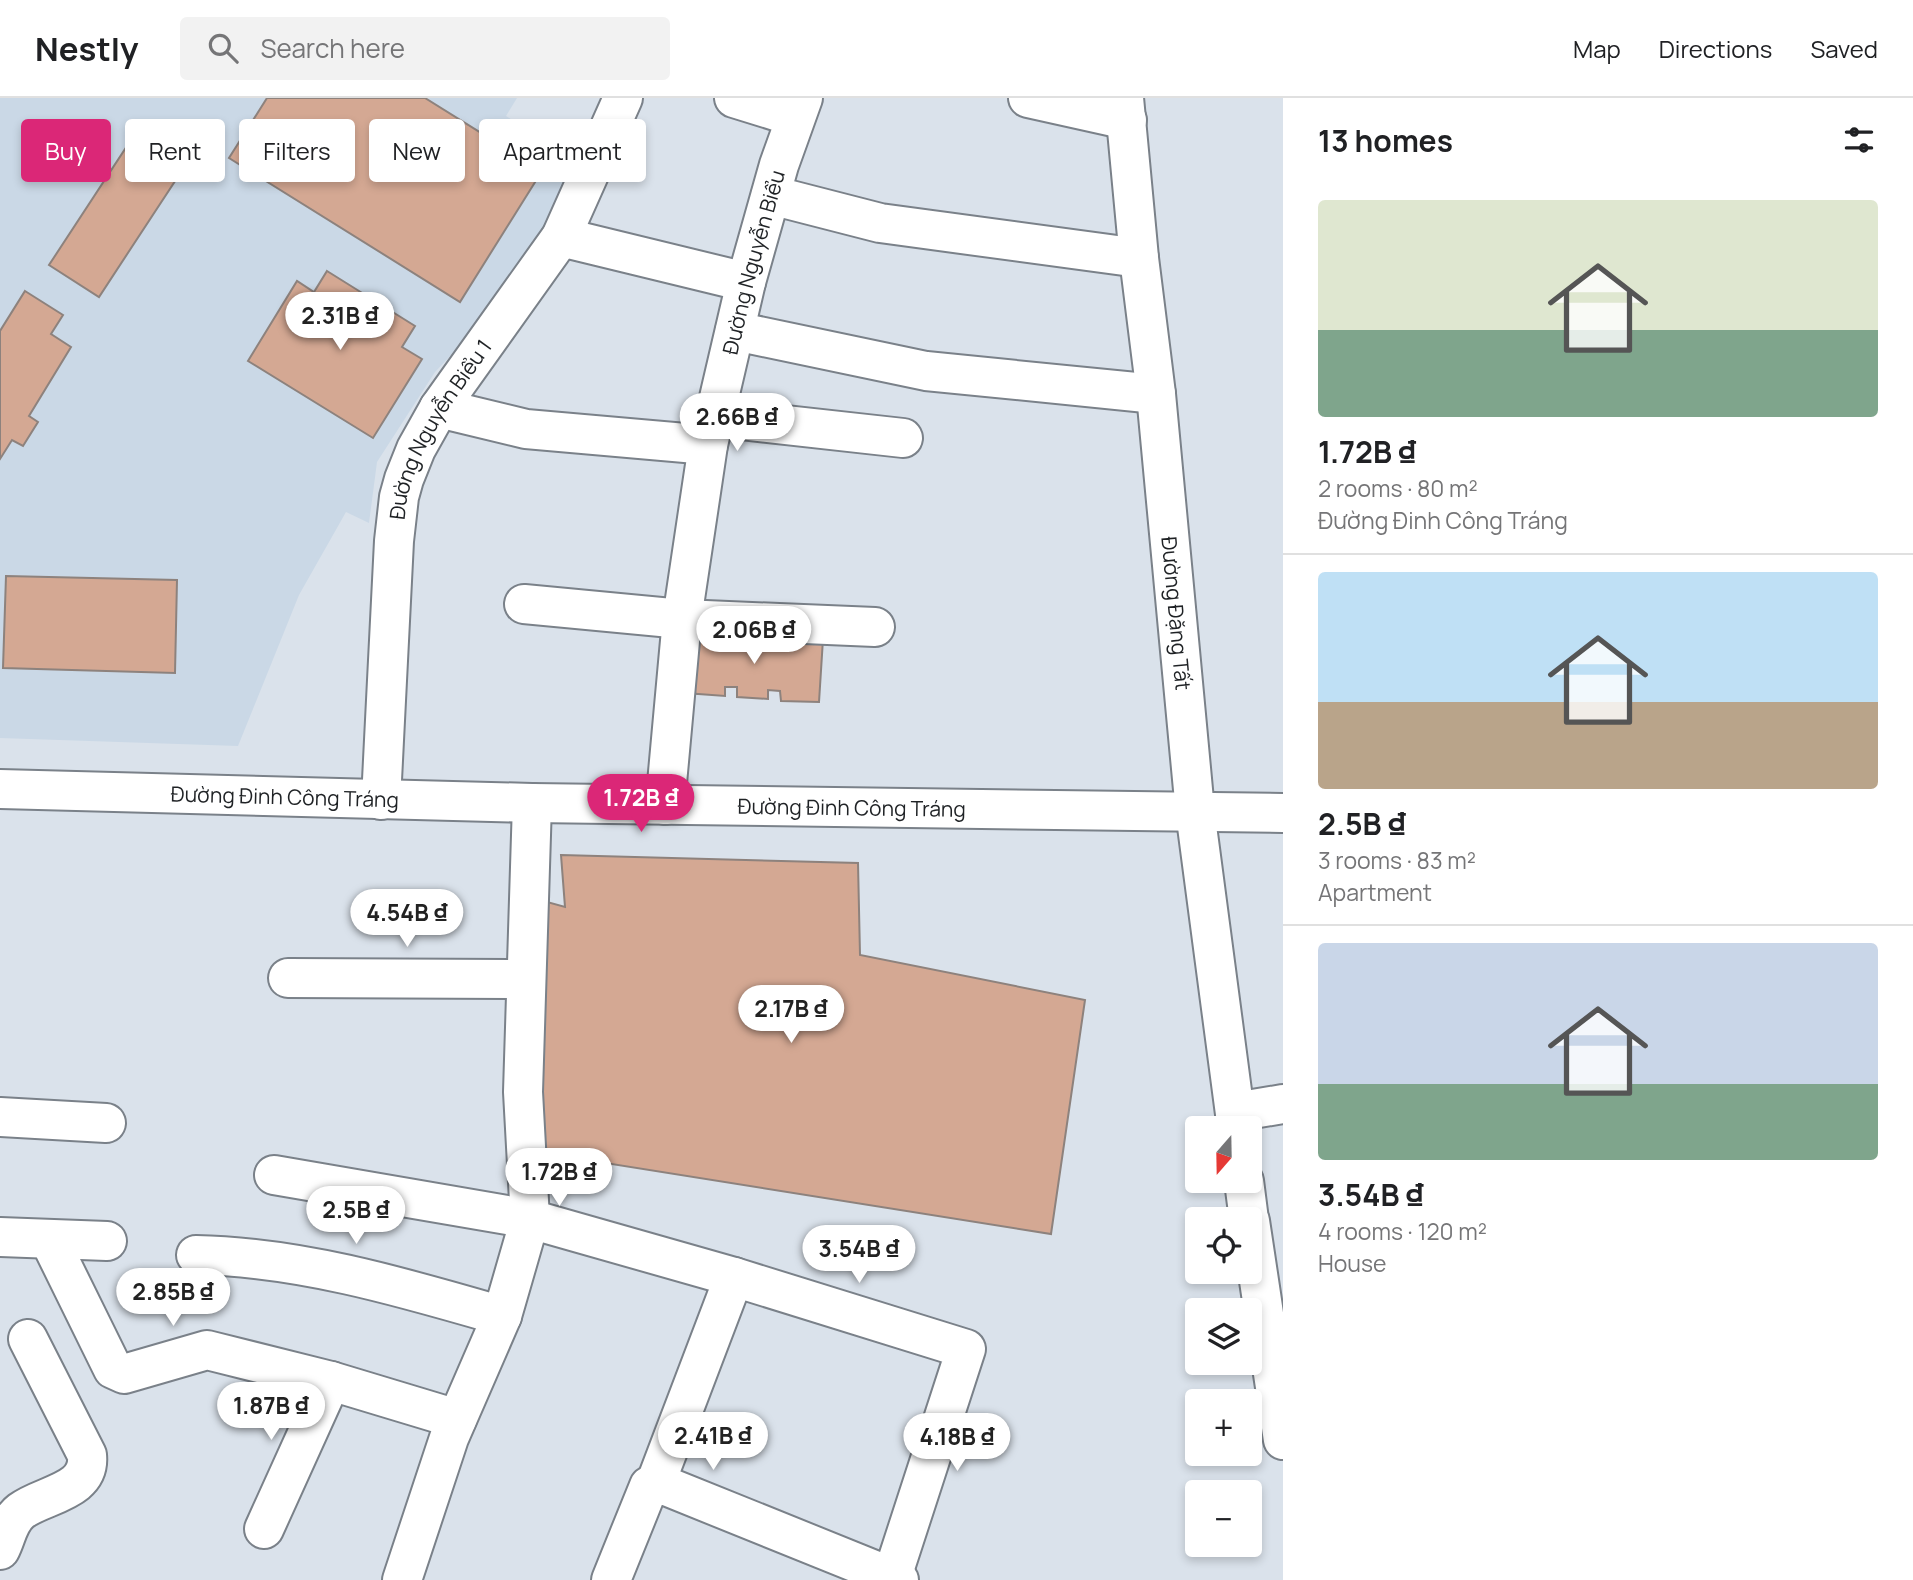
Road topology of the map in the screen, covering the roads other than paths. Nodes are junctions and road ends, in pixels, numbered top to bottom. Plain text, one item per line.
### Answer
1 (623, 98) edge
2 (734, 98) edge
3 (1028, 98) edge
4 (799, 107) edge
5 (1125, 109) edge
6 (771, 195) junction
7 (561, 237) junction
8 (1139, 258) junction
9 (746, 282) junction
10 (735, 331) junction
11 (1156, 394) junction
12 (439, 408) junction
13 (711, 431) junction
14 (903, 438) dead end
15 (524, 604) dead end
16 (682, 619) junction
17 (875, 627) dead end
18 (0, 789) edge
19 (381, 800) junction
20 (532, 803) junction
21 (665, 805) junction
22 (1195, 811) junction
23 (1283, 813) edge
24 (288, 978) dead end
25 (526, 979) junction
26 (1283, 1104) edge
27 (1235, 1116) edge
28 (1248, 1116) edge
29 (0, 1117) edge
30 (106, 1123) dead end
31 (275, 1175) dead end
32 (530, 1219) junction
33 (0, 1237) edge
34 (49, 1239) junction
35 (107, 1241) dead end
36 (197, 1255) dead end
37 (734, 1277) junction
38 (1259, 1284) edge
39 (502, 1316) junction
40 (28, 1339) dead end
41 (331, 1381) junction
42 (457, 1419) junction
43 (1283, 1440) edge
44 (656, 1482) junction
45 (264, 1529) dead end
46 (0, 1550) edge
47 (894, 1579) edge
48 (402, 1580) edge
49 (611, 1580) edge

1 - 7 street, Đường Nguyễn Biểu 1
2 - 4 street
3 - 5 street
4 - 6 street, Đường Nguyễn Biểu
5 - 8 street, Đường Đặng Tất
6 - 8 street
6 - 9 street, Đường Nguyễn Biểu
7 - 9 street
7 - 12 street, Đường Nguyễn Biểu 1
8 - 11 street, Đường Đặng Tất
9 - 10 street, Đường Nguyễn Biểu
10 - 11 street
10 - 13 street, Đường Nguyễn Biểu
11 - 22 street, Đường Đặng Tất
12 - 13 street
12 - 19 street, Đường Nguyễn Biểu 1
13 - 14 street
13 - 16 street, Đường Nguyễn Biểu
15 - 16 street
16 - 17 street
16 - 21 street, Đường Nguyễn Biểu
18 - 19 street, Đường Đinh Công Tráng
19 - 20 street, Đường Đinh Công Tráng
20 - 21 street, Đường Đinh Công Tráng
20 - 25 street
21 - 22 street, Đường Đinh Công Tráng
22 - 23 street, Đường Đinh Công Tráng
22 - 27 street, Đường Đặng Tất
24 - 25 street
25 - 32 street
26 - 28 street
29 - 30 street
31 - 32 street
32 - 37 street
32 - 39 street
33 - 34 street
34 - 35 street
34 - 41 street
36 - 39 street
37 - 44 street
37 - 47 street
38 - 43 street
39 - 42 street
40 - 46 street
41 - 42 street
41 - 45 street
42 - 48 street
44 - 47 street
44 - 49 street

